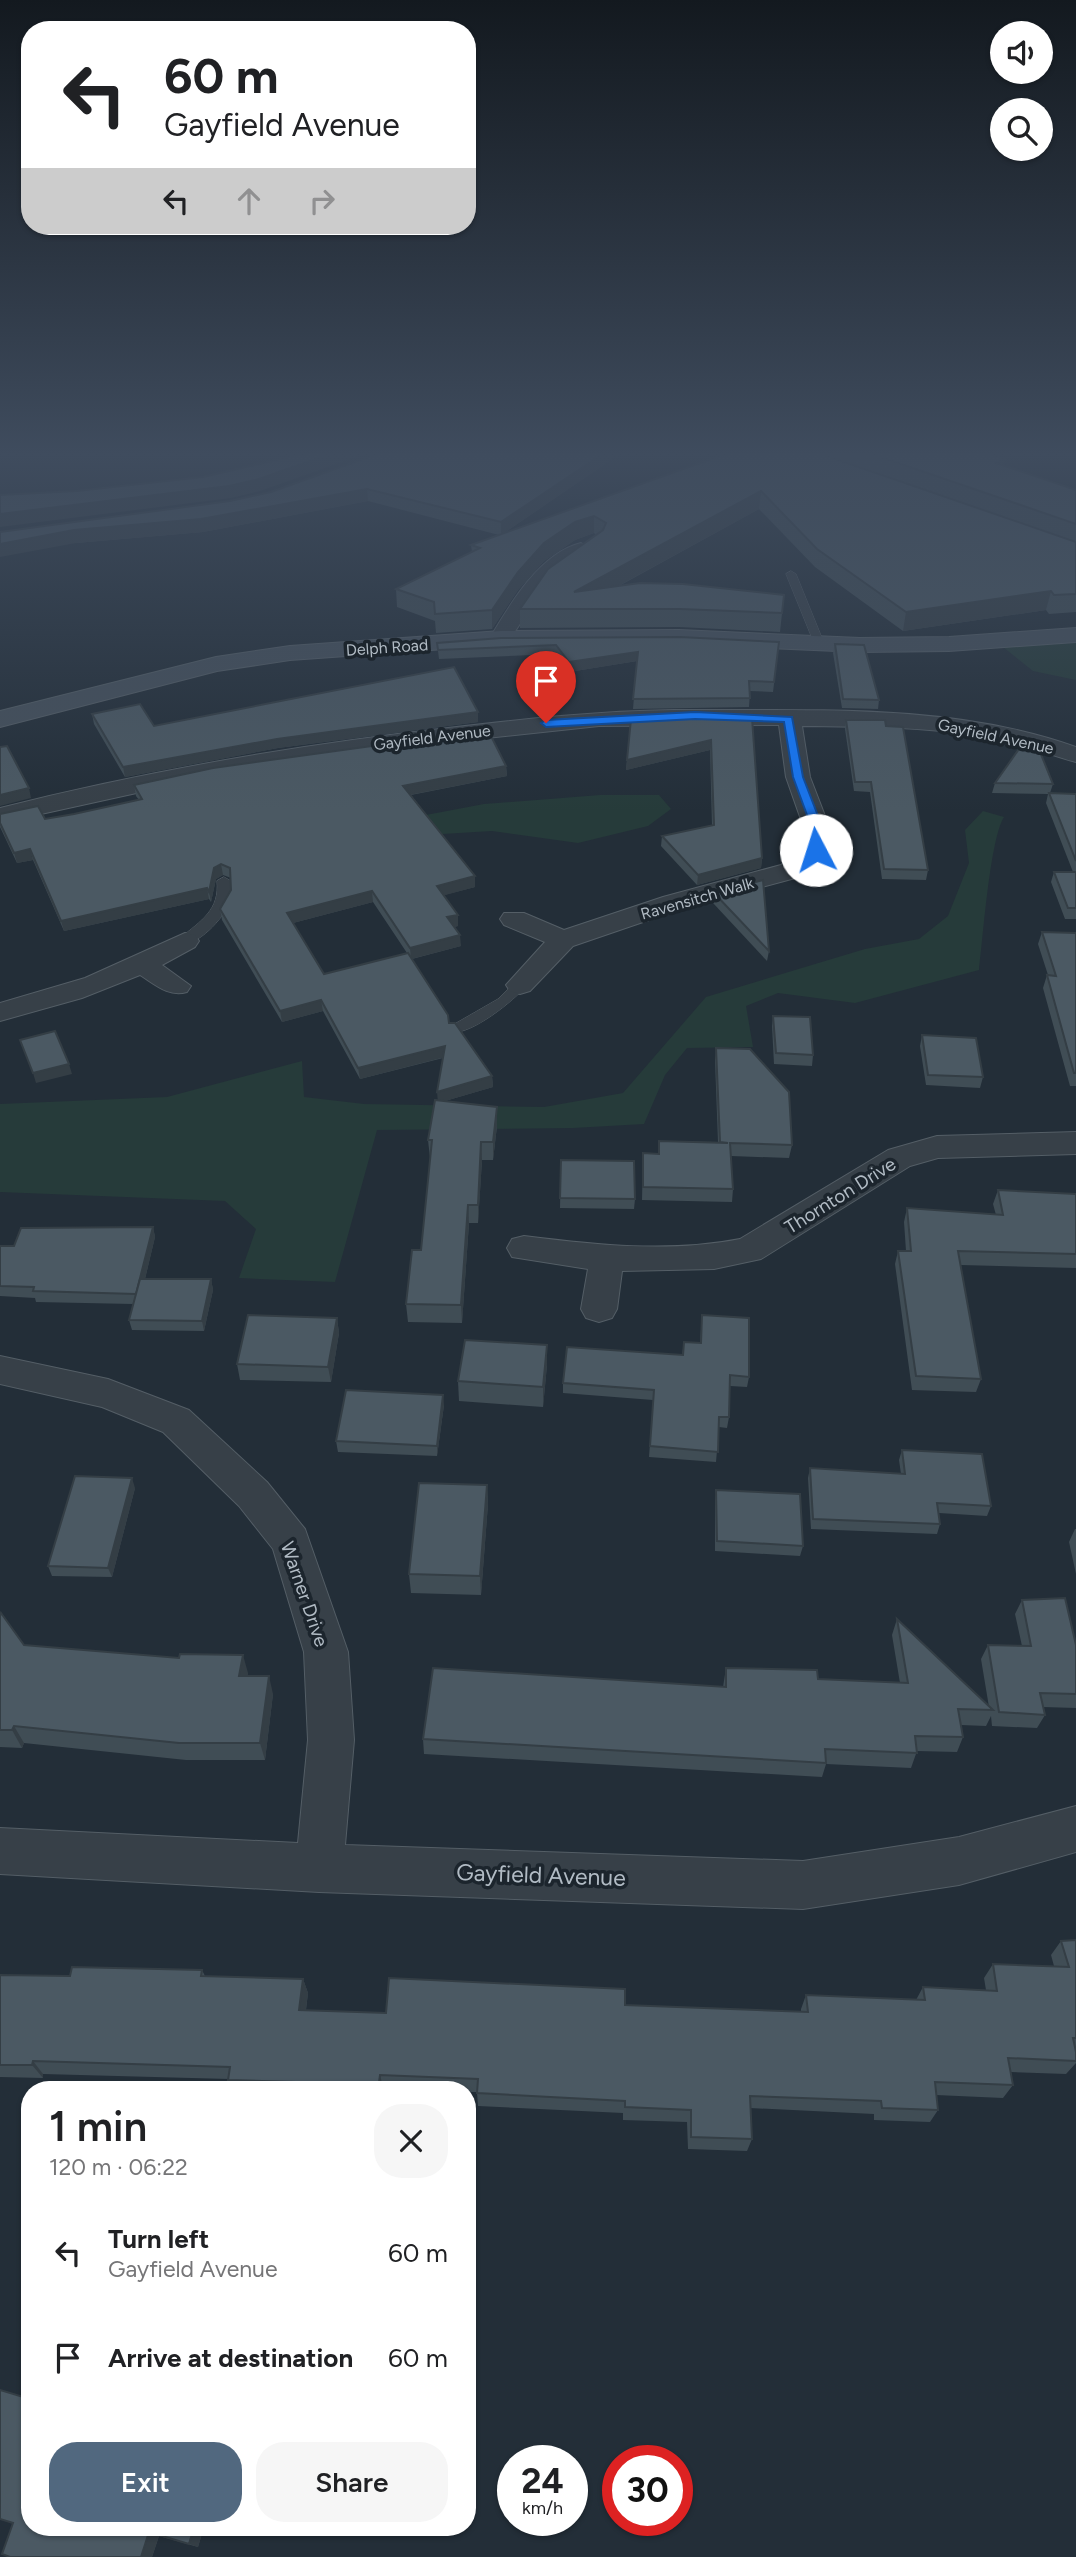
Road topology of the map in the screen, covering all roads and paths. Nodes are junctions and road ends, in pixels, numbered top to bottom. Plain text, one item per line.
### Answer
1 (550, 572) edge
2 (791, 573) dead end
3 (1076, 635) edge
4 (501, 638) junction
5 (819, 643) junction
6 (0, 719) edge
7 (789, 719) junction
8 (1076, 755) edge
9 (0, 817) edge
10 (224, 881) dead end
11 (514, 919) dead end
12 (563, 940) junction
13 (185, 941) joint
14 (143, 965) junction
15 (520, 985) joint
16 (177, 986) dead end
17 (0, 1012) edge
18 (456, 1029) edge
19 (1076, 1143) edge
20 (524, 1248) dead end
21 (607, 1259) junction
22 (599, 1310) dead end
23 (0, 1370) edge
24 (1076, 1829) edge
25 (0, 1851) edge
26 (319, 1868) junction

1 - 4 street
2 - 5 lane
3 - 5 main road, Delph Road
4 - 5 main road, Delph Road
4 - 6 main road, Delph Road
7 - 8 street, Gayfield Avenue
7 - 9 street, Gayfield Avenue
7 - 12 street, Ravensitch Walk
10 - 13 lane
11 - 12 street
12 - 15 street, Ravensitch Walk
13 - 14 street
14 - 16 street
14 - 17 street
15 - 18 lane
19 - 21 street, Thornton Drive
20 - 21 street, Thornton Drive
21 - 22 street
23 - 26 street, Warner Drive
24 - 26 street, Gayfield Avenue
25 - 26 street, Gayfield Avenue

